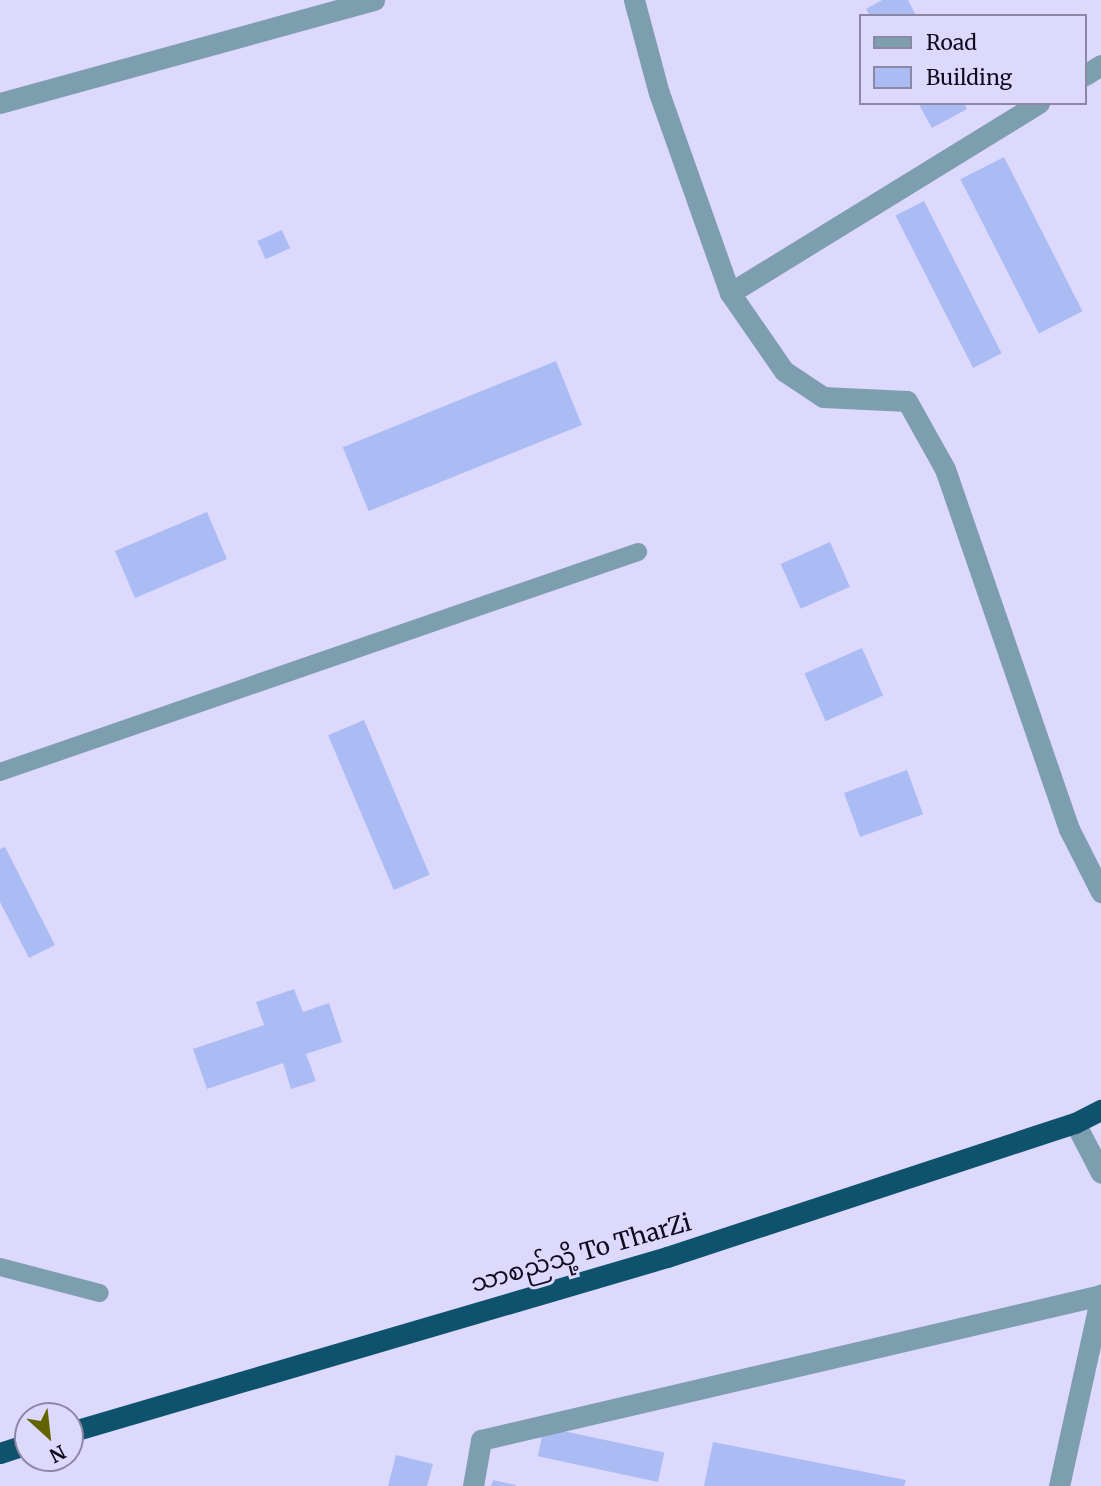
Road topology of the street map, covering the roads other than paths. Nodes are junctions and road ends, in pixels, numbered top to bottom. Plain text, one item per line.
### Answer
1 (374, 0) edge
2 (634, 0) edge
3 (0, 103) edge
4 (1036, 105) edge
5 (730, 293) junction
6 (638, 552) dead end
7 (0, 772) edge
8 (1101, 891) edge
9 (1101, 1110) edge
10 (1076, 1123) junction
11 (1101, 1173) edge
12 (0, 1267) edge
13 (100, 1293) dead end
14 (1101, 1295) edge
15 (84, 1428) edge
16 (473, 1486) edge
17 (1059, 1486) edge

1 - 3 street
2 - 5 street
4 - 5 street
5 - 8 street
6 - 7 lane
9 - 10 highway, သာစည်သို့ To TharZi
10 - 11 street
10 - 15 highway, သာစည်သို့ To TharZi
12 - 13 lane
14 - 16 street
14 - 17 street

